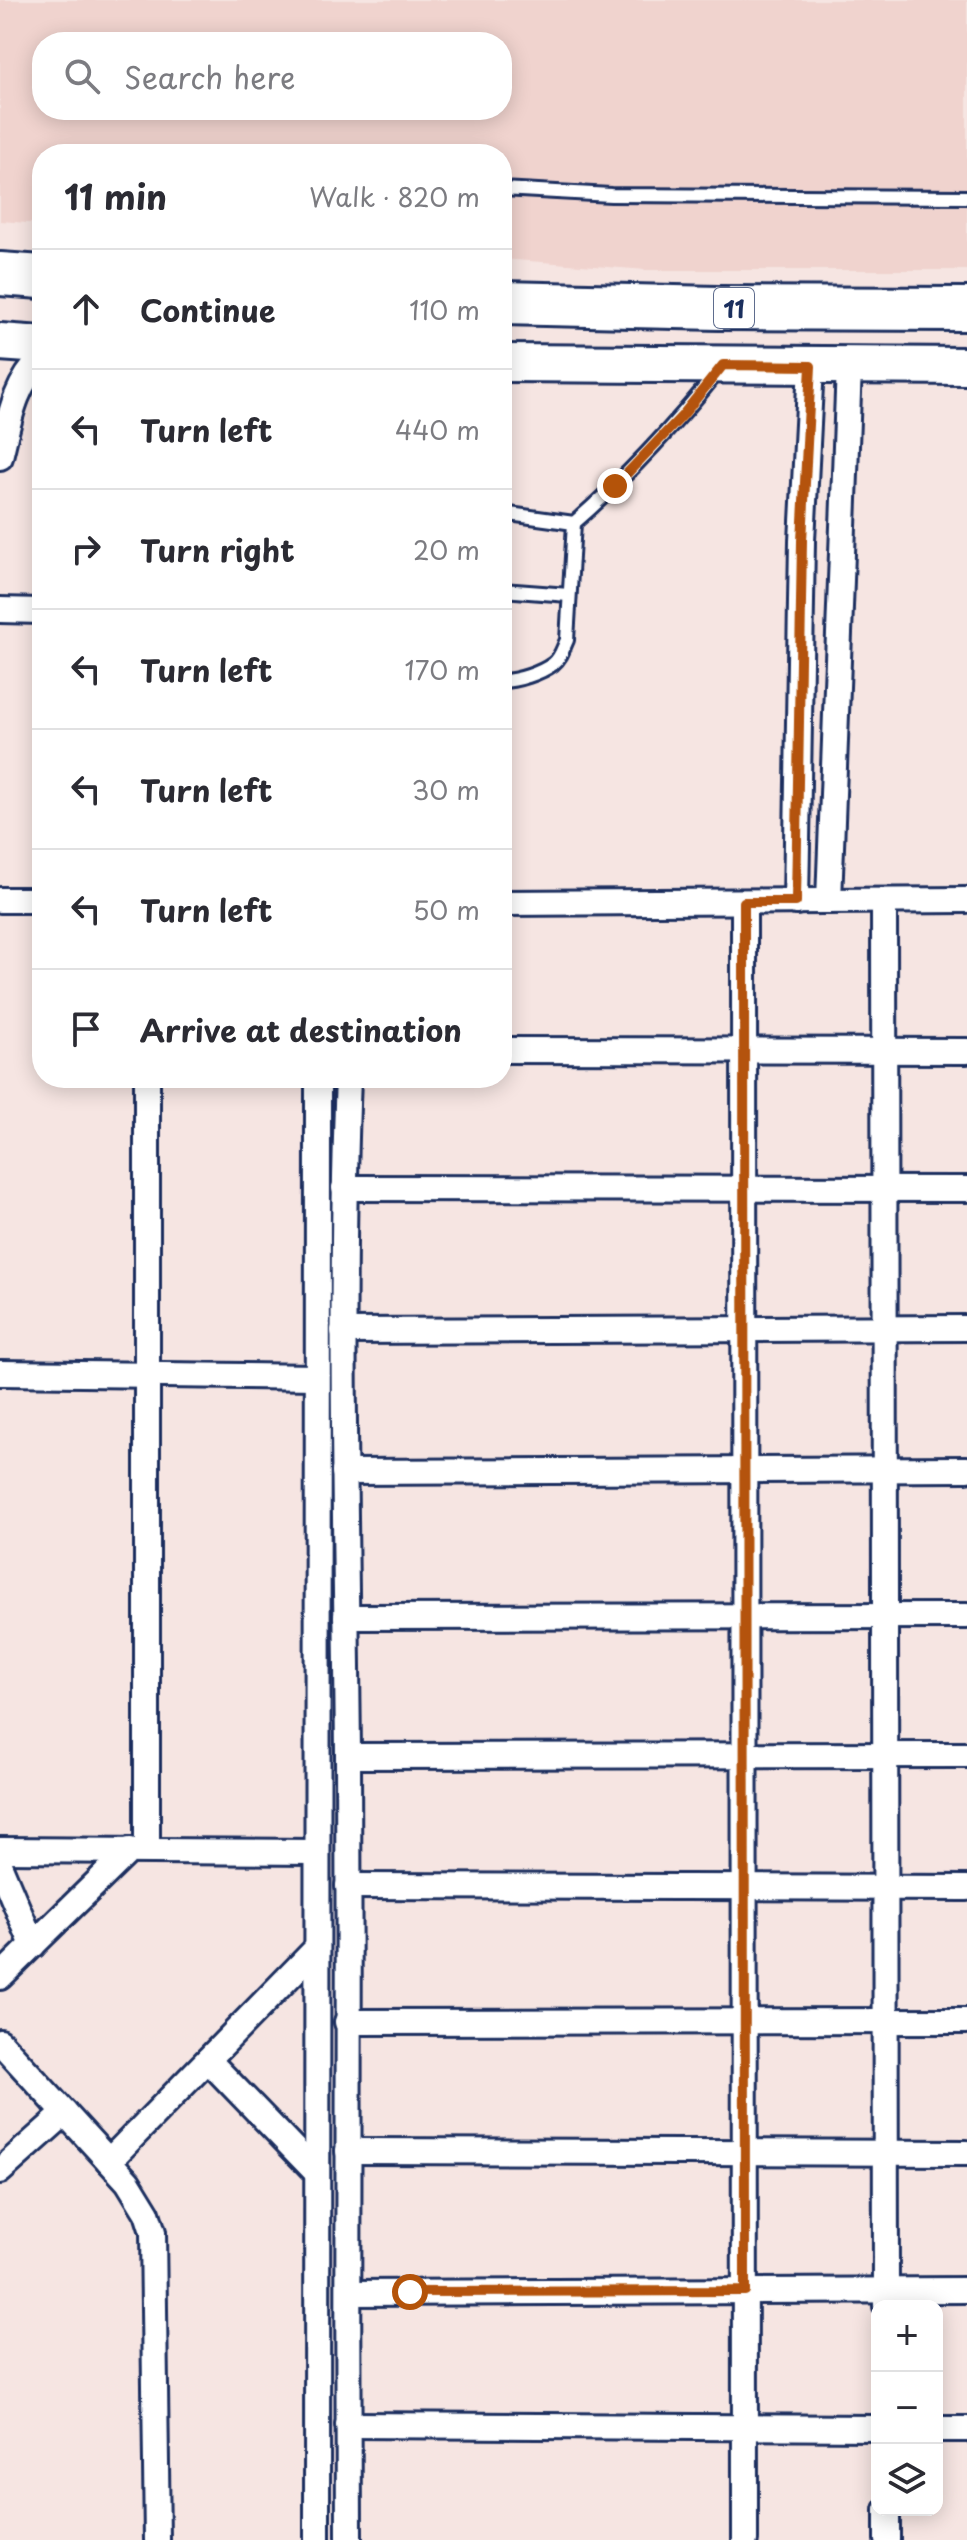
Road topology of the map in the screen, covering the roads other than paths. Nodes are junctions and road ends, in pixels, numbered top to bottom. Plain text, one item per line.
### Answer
1 (512, 190) edge
2 (967, 197) edge
3 (0, 274) edge
4 (32, 276) edge
5 (512, 303) edge
6 (967, 309) edge
7 (0, 342) edge
8 (32, 344) edge
9 (512, 363) edge
10 (723, 365) junction
11 (811, 366) junction
12 (849, 366) junction
13 (967, 366) edge
14 (32, 368) edge
15 (0, 457) edge
16 (843, 509) junction
17 (804, 510) junction
18 (512, 514) edge
19 (574, 523) junction
20 (512, 591) edge
21 (569, 595) junction
22 (0, 610) edge
23 (32, 611) edge
24 (840, 631) junction
25 (801, 632) junction
26 (512, 679) edge
27 (831, 859) junction
28 (797, 860) junction
29 (0, 900) edge
30 (32, 900) edge
31 (967, 900) edge
32 (829, 901) junction
33 (884, 901) junction
34 (744, 902) junction
35 (796, 902) junction
36 (512, 903) edge
37 (512, 1050) edge
38 (744, 1050) junction
39 (884, 1051) junction
40 (967, 1051) edge
41 (147, 1088) edge
42 (318, 1088) edge
43 (348, 1088) edge
44 (344, 1188) junction
45 (884, 1188) junction
46 (745, 1189) junction
47 (967, 1189) edge
48 (884, 1328) junction
49 (967, 1328) edge
50 (745, 1329) junction
51 (343, 1331) junction
52 (0, 1373) edge
53 (147, 1374) junction
54 (317, 1377) junction
55 (967, 1469) edge
56 (745, 1470) junction
57 (885, 1470) junction
58 (344, 1472) junction
59 (745, 1616) junction
60 (885, 1616) junction
61 (967, 1616) edge
62 (346, 1617) junction
63 (745, 1755) junction
64 (885, 1755) junction
65 (967, 1755) edge
66 (348, 1756) junction
67 (0, 1850) edge
68 (138, 1850) junction
69 (316, 1852) junction
70 (0, 1867) edge
71 (348, 1886) junction
72 (745, 1888) junction
73 (885, 1888) junction
74 (967, 1888) edge
75 (33, 1945) junction
76 (316, 1949) junction
77 (0, 1977) edge
78 (745, 2021) junction
79 (886, 2021) junction
80 (967, 2021) edge
81 (347, 2022) junction
82 (0, 2042) edge
83 (208, 2060) junction
84 (65, 2113) junction
85 (348, 2151) junction
86 (745, 2152) junction
87 (886, 2152) junction
88 (967, 2153) edge
89 (109, 2161) junction
90 (0, 2171) edge
91 (316, 2172) junction
92 (967, 2290) edge
93 (745, 2291) junction
94 (349, 2293) junction
95 (886, 2298) edge
96 (348, 2425) junction
97 (745, 2428) junction
98 (871, 2428) edge
99 (943, 2429) edge
100 (967, 2429) edge
101 (887, 2516) edge
102 (157, 2540) edge
103 (317, 2540) edge
104 (349, 2540) edge
105 (745, 2540) edge
106 (887, 2540) edge

1 - 2 lane
3 - 4 highway
5 - 6 highway, 11
7 - 8 main road
9 - 10 main road
10 - 11 main road
10 - 19 lane
11 - 12 main road
11 - 17 street
12 - 13 main road
12 - 16 street
14 - 15 street
16 - 17 street
16 - 24 street
17 - 25 street
18 - 19 lane
19 - 21 lane
20 - 21 lane
21 - 26 lane
22 - 23 street
24 - 25 street
24 - 27 street
25 - 28 street
27 - 28 street
27 - 32 street
28 - 35 street
29 - 30 street
31 - 33 street
32 - 33 street
32 - 35 street
33 - 39 street
34 - 35 street
34 - 36 street
34 - 38 street
37 - 38 street
38 - 39 street
38 - 46 street
39 - 40 street
39 - 45 street
41 - 53 street
42 - 54 street
43 - 44 street
44 - 46 street
44 - 51 street
45 - 46 street
45 - 47 street
45 - 48 street
46 - 50 street
48 - 49 street
48 - 50 street
48 - 57 street
50 - 51 street
50 - 56 street
51 - 58 street
52 - 53 street
53 - 54 street
53 - 68 street
54 - 69 street
55 - 57 street
56 - 57 street
56 - 58 street
56 - 59 street
57 - 60 street
58 - 62 street
59 - 60 street
59 - 62 street
59 - 63 street
60 - 61 street
60 - 64 street
62 - 66 street
63 - 64 street
63 - 66 street
63 - 72 street
64 - 65 street
64 - 73 street
66 - 71 street
67 - 68 street
68 - 69 street
68 - 75 street
69 - 76 street
70 - 75 street
71 - 72 street
71 - 81 street
72 - 73 street
72 - 78 street
73 - 74 street
73 - 79 street
75 - 77 street
76 - 83 street
76 - 91 street
78 - 79 street
78 - 81 street
78 - 86 street
79 - 80 street
79 - 87 street
81 - 85 street
82 - 84 street
83 - 89 street
83 - 91 street
84 - 89 street
84 - 90 street
85 - 86 street
85 - 94 street
86 - 87 street
86 - 93 street
87 - 88 street
87 - 95 street
89 - 102 street
91 - 103 street
92 - 95 street
93 - 94 street
93 - 95 street
93 - 97 street
94 - 96 street
96 - 97 street
96 - 104 street
97 - 98 street
97 - 105 street
99 - 100 street
101 - 106 street

